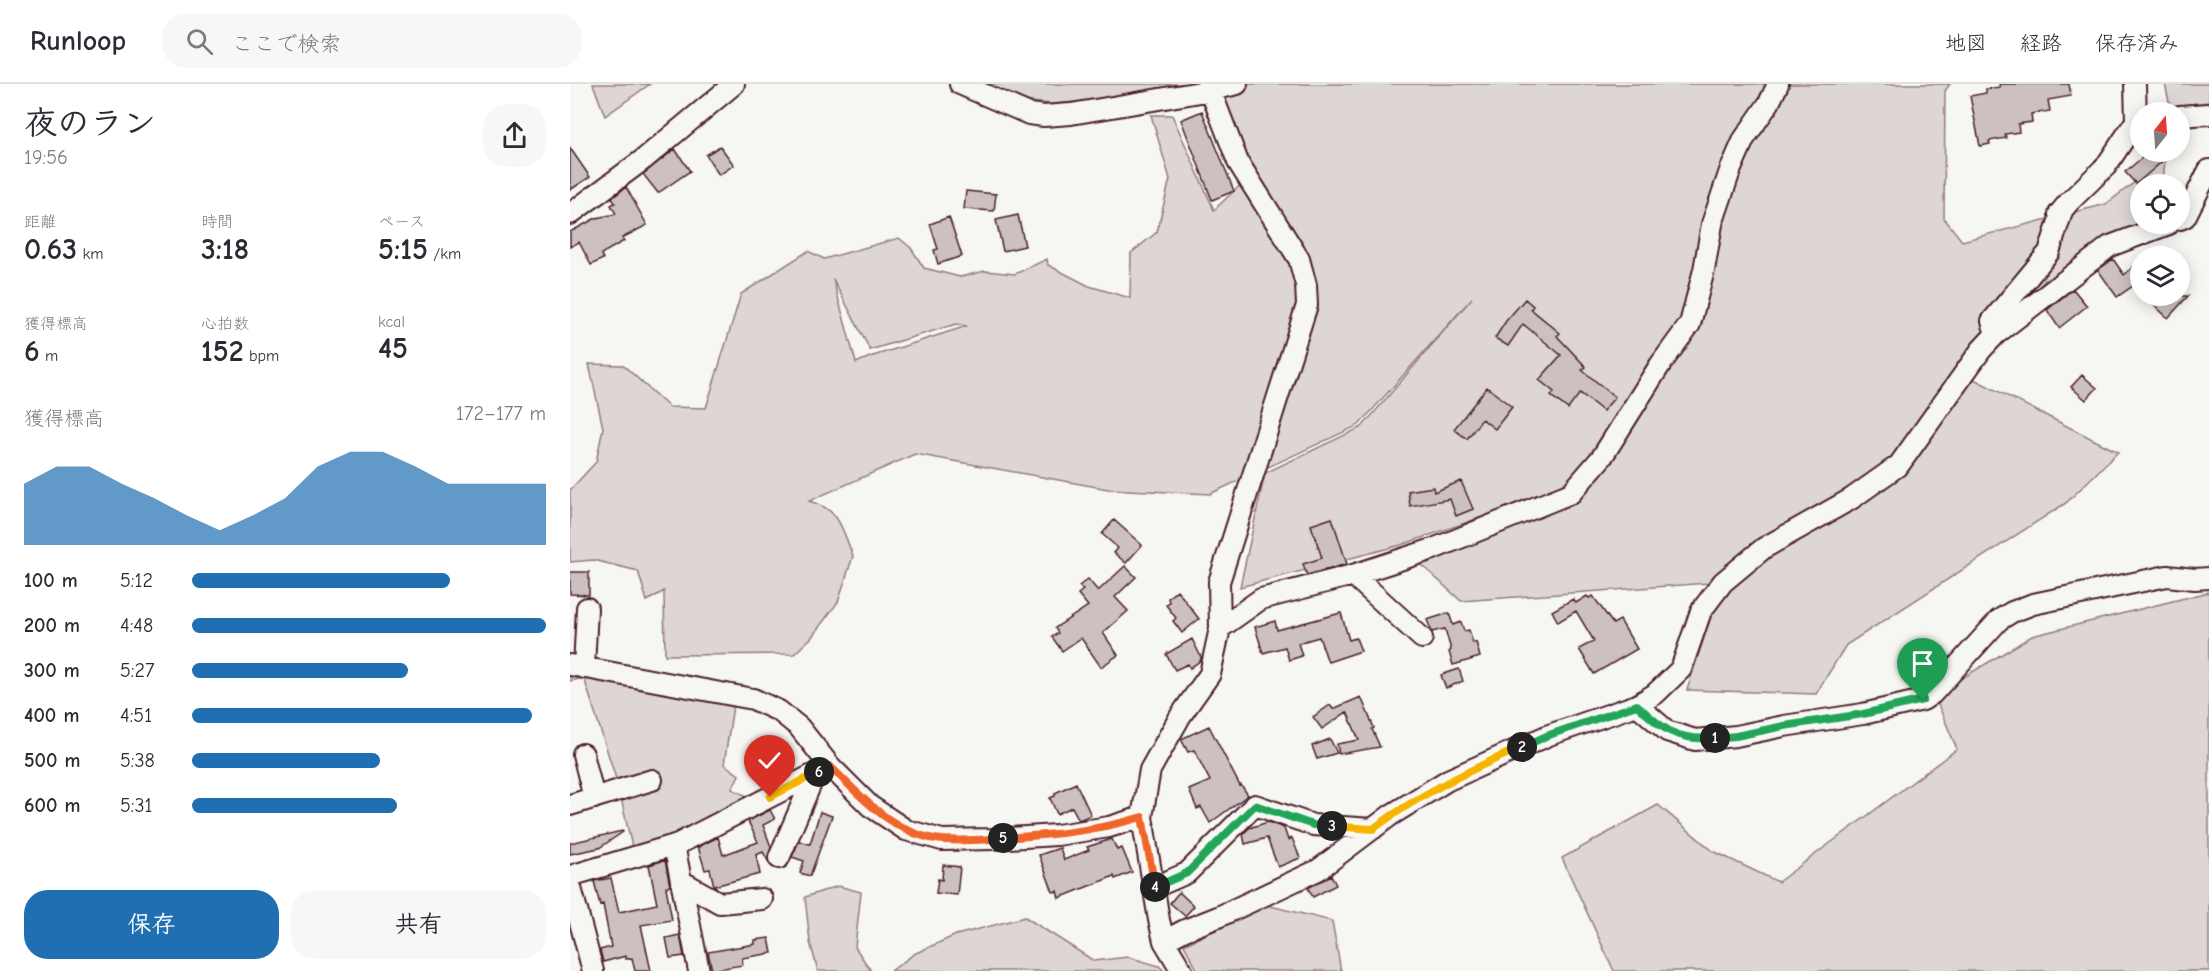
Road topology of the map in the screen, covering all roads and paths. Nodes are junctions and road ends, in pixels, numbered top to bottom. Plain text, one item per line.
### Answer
1 (735, 84) edge
2 (960, 84) edge
3 (1237, 84) edge
4 (1778, 84) edge
5 (2135, 84) edge
6 (1210, 87) edge
7 (2136, 102) edge
8 (2209, 114) edge
9 (2190, 115) edge
10 (2130, 132) edge
11 (2209, 170) edge
12 (2190, 207) edge
13 (570, 214) edge
14 (2142, 234) edge
15 (1996, 334) junction
16 (1353, 575) junction
17 (2209, 578) edge
18 (587, 608) dead end
19 (1220, 628) junction
20 (1422, 638) dead end
21 (577, 667) edge
22 (1637, 705) junction
23 (583, 754) dead end
24 (823, 770) junction
25 (652, 780) dead end
26 (594, 798) junction
27 (570, 805) edge
28 (1142, 817) junction
29 (1373, 829) junction
30 (674, 845) junction
31 (779, 858) dead end
32 (570, 876) edge
33 (681, 881) junction
34 (570, 884) edge
35 (1155, 887) junction
36 (762, 899) dead end
37 (1164, 941) junction
38 (593, 971) edge
39 (699, 971) edge
40 (1182, 971) edge

1 - 13 street
2 - 6 street
3 - 6 street
4 - 16 street
5 - 7 street
6 - 19 street
8 - 9 street
10 - 15 street
11 - 12 street
14 - 15 street
15 - 22 street
16 - 19 street
16 - 20 street
17 - 22 street
18 - 21 street
19 - 28 street
21 - 24 street
22 - 29 street
23 - 26 street
24 - 28 street
24 - 30 street
24 - 31 street
25 - 26 street
26 - 27 street
28 - 35 street
29 - 35 street
29 - 37 street
30 - 32 street
30 - 33 street
33 - 36 street
33 - 39 street
34 - 38 street
35 - 37 street
37 - 40 street

